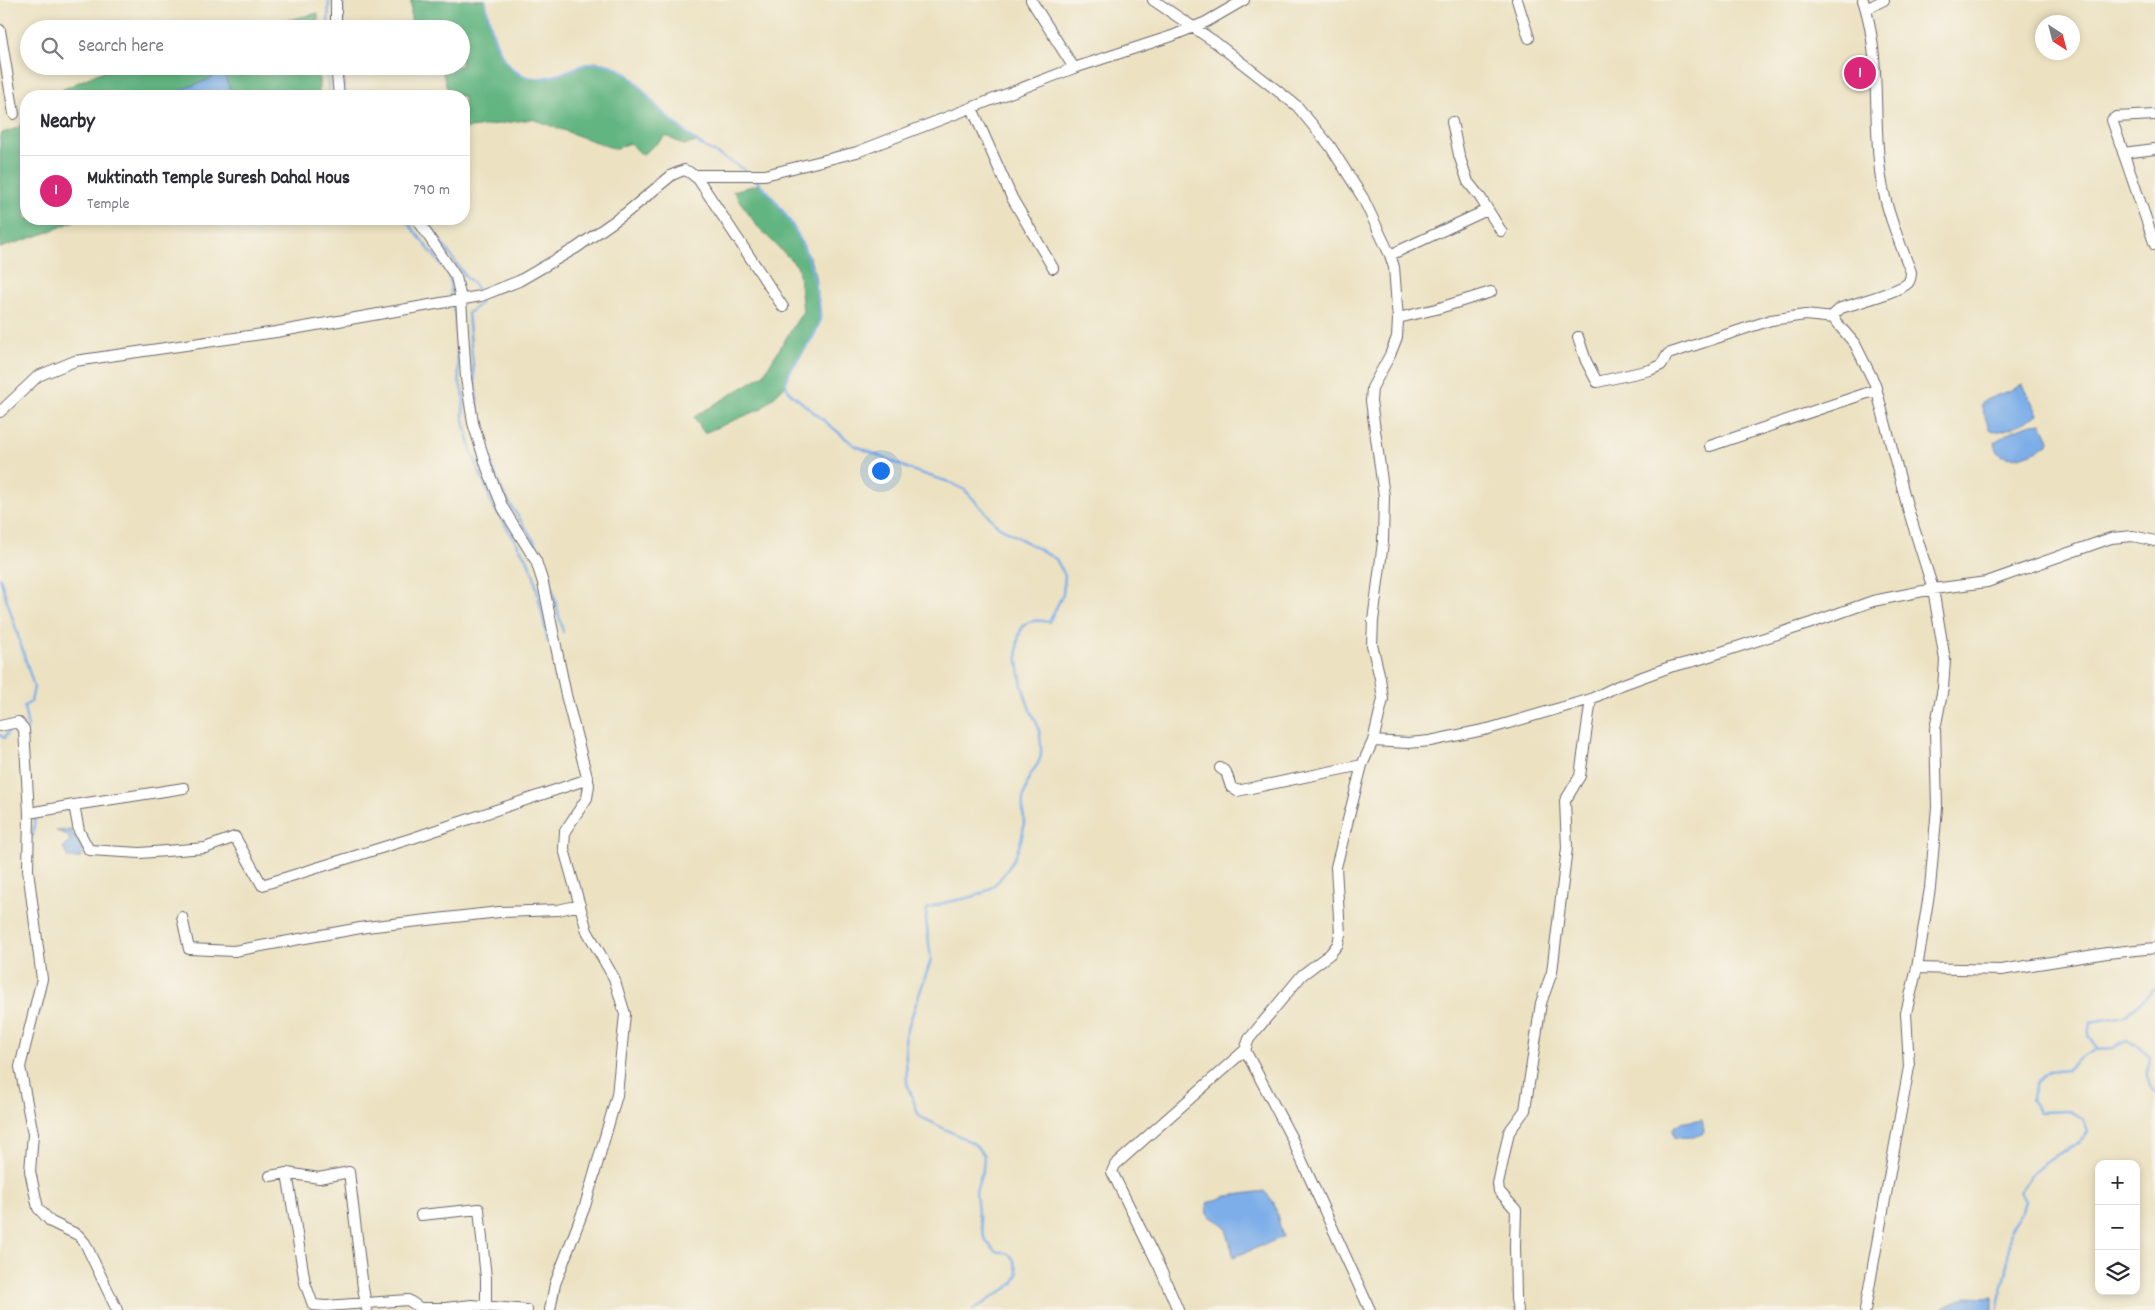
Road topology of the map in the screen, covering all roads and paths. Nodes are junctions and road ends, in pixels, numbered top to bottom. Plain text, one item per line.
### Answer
1 (336, 0) edge
2 (1153, 0) edge
3 (1244, 0) edge
4 (1517, 0) edge
5 (1884, 0) edge
6 (1033, 1) edge
7 (1864, 5) edge
8 (336, 20) edge
9 (1193, 27) junction
10 (0, 30) edge
11 (1529, 38) dead end
12 (1074, 68) junction
13 (337, 75) edge
14 (338, 90) edge
15 (972, 108) junction
16 (14, 114) dead end
17 (2155, 115) edge
18 (1452, 122) dead end
19 (2155, 149) edge
20 (2123, 153) junction
21 (694, 175) junction
22 (1487, 210) junction
23 (421, 225) edge
24 (1501, 231) dead end
25 (2155, 245) edge
26 (1390, 255) junction
27 (1052, 268) dead end
28 (1491, 292) dead end
29 (461, 299) junction
30 (782, 308) dead end
31 (1398, 318) junction
32 (1834, 318) junction
33 (1578, 336) dead end
34 (1876, 390) junction
35 (0, 412) edge
36 (1710, 446) dead end
37 (2155, 541) edge
38 (1933, 589) junction
39 (1591, 699) junction
40 (0, 726) edge
41 (1373, 741) junction
42 (1362, 765) junction
43 (1220, 768) dead end
44 (588, 779) junction
45 (184, 788) dead end
46 (74, 805) junction
47 (29, 814) junction
48 (580, 905) junction
49 (182, 917) dead end
50 (2155, 948) edge
51 (1917, 968) junction
52 (1245, 1050) junction
53 (287, 1173) junction
54 (270, 1176) dead end
55 (420, 1215) dead end
56 (486, 1306) junction
57 (367, 1307) edge
58 (116, 1310) edge
59 (527, 1310) edge
60 (550, 1310) edge
61 (1178, 1310) edge
62 (1370, 1310) edge
63 (1518, 1310) edge
64 (1865, 1310) edge

1 - 8 street
2 - 9 street
3 - 9 street
4 - 11 street
5 - 7 street
6 - 12 street
7 - 32 street
9 - 12 street
9 - 26 street
10 - 16 street
12 - 15 street
13 - 14 street
15 - 21 street
15 - 27 street
17 - 20 street
18 - 22 street
19 - 20 street
20 - 25 street
21 - 29 street
21 - 30 street
22 - 24 street
22 - 26 street
23 - 29 street
26 - 31 street
28 - 31 street
29 - 35 street
29 - 44 street
31 - 41 street
32 - 33 street
32 - 34 street
34 - 36 street
34 - 38 street
37 - 38 street
38 - 39 street
38 - 51 street
39 - 41 street
39 - 63 street
40 - 47 street
41 - 42 street
42 - 43 street
42 - 52 street
44 - 46 street
44 - 48 street
45 - 46 street
46 - 47 street
47 - 58 street
48 - 49 street
48 - 60 street
50 - 51 street
51 - 64 street
52 - 61 street
52 - 62 street
53 - 54 street
53 - 57 street
53 - 57 street
55 - 56 street
56 - 57 street
56 - 59 street

